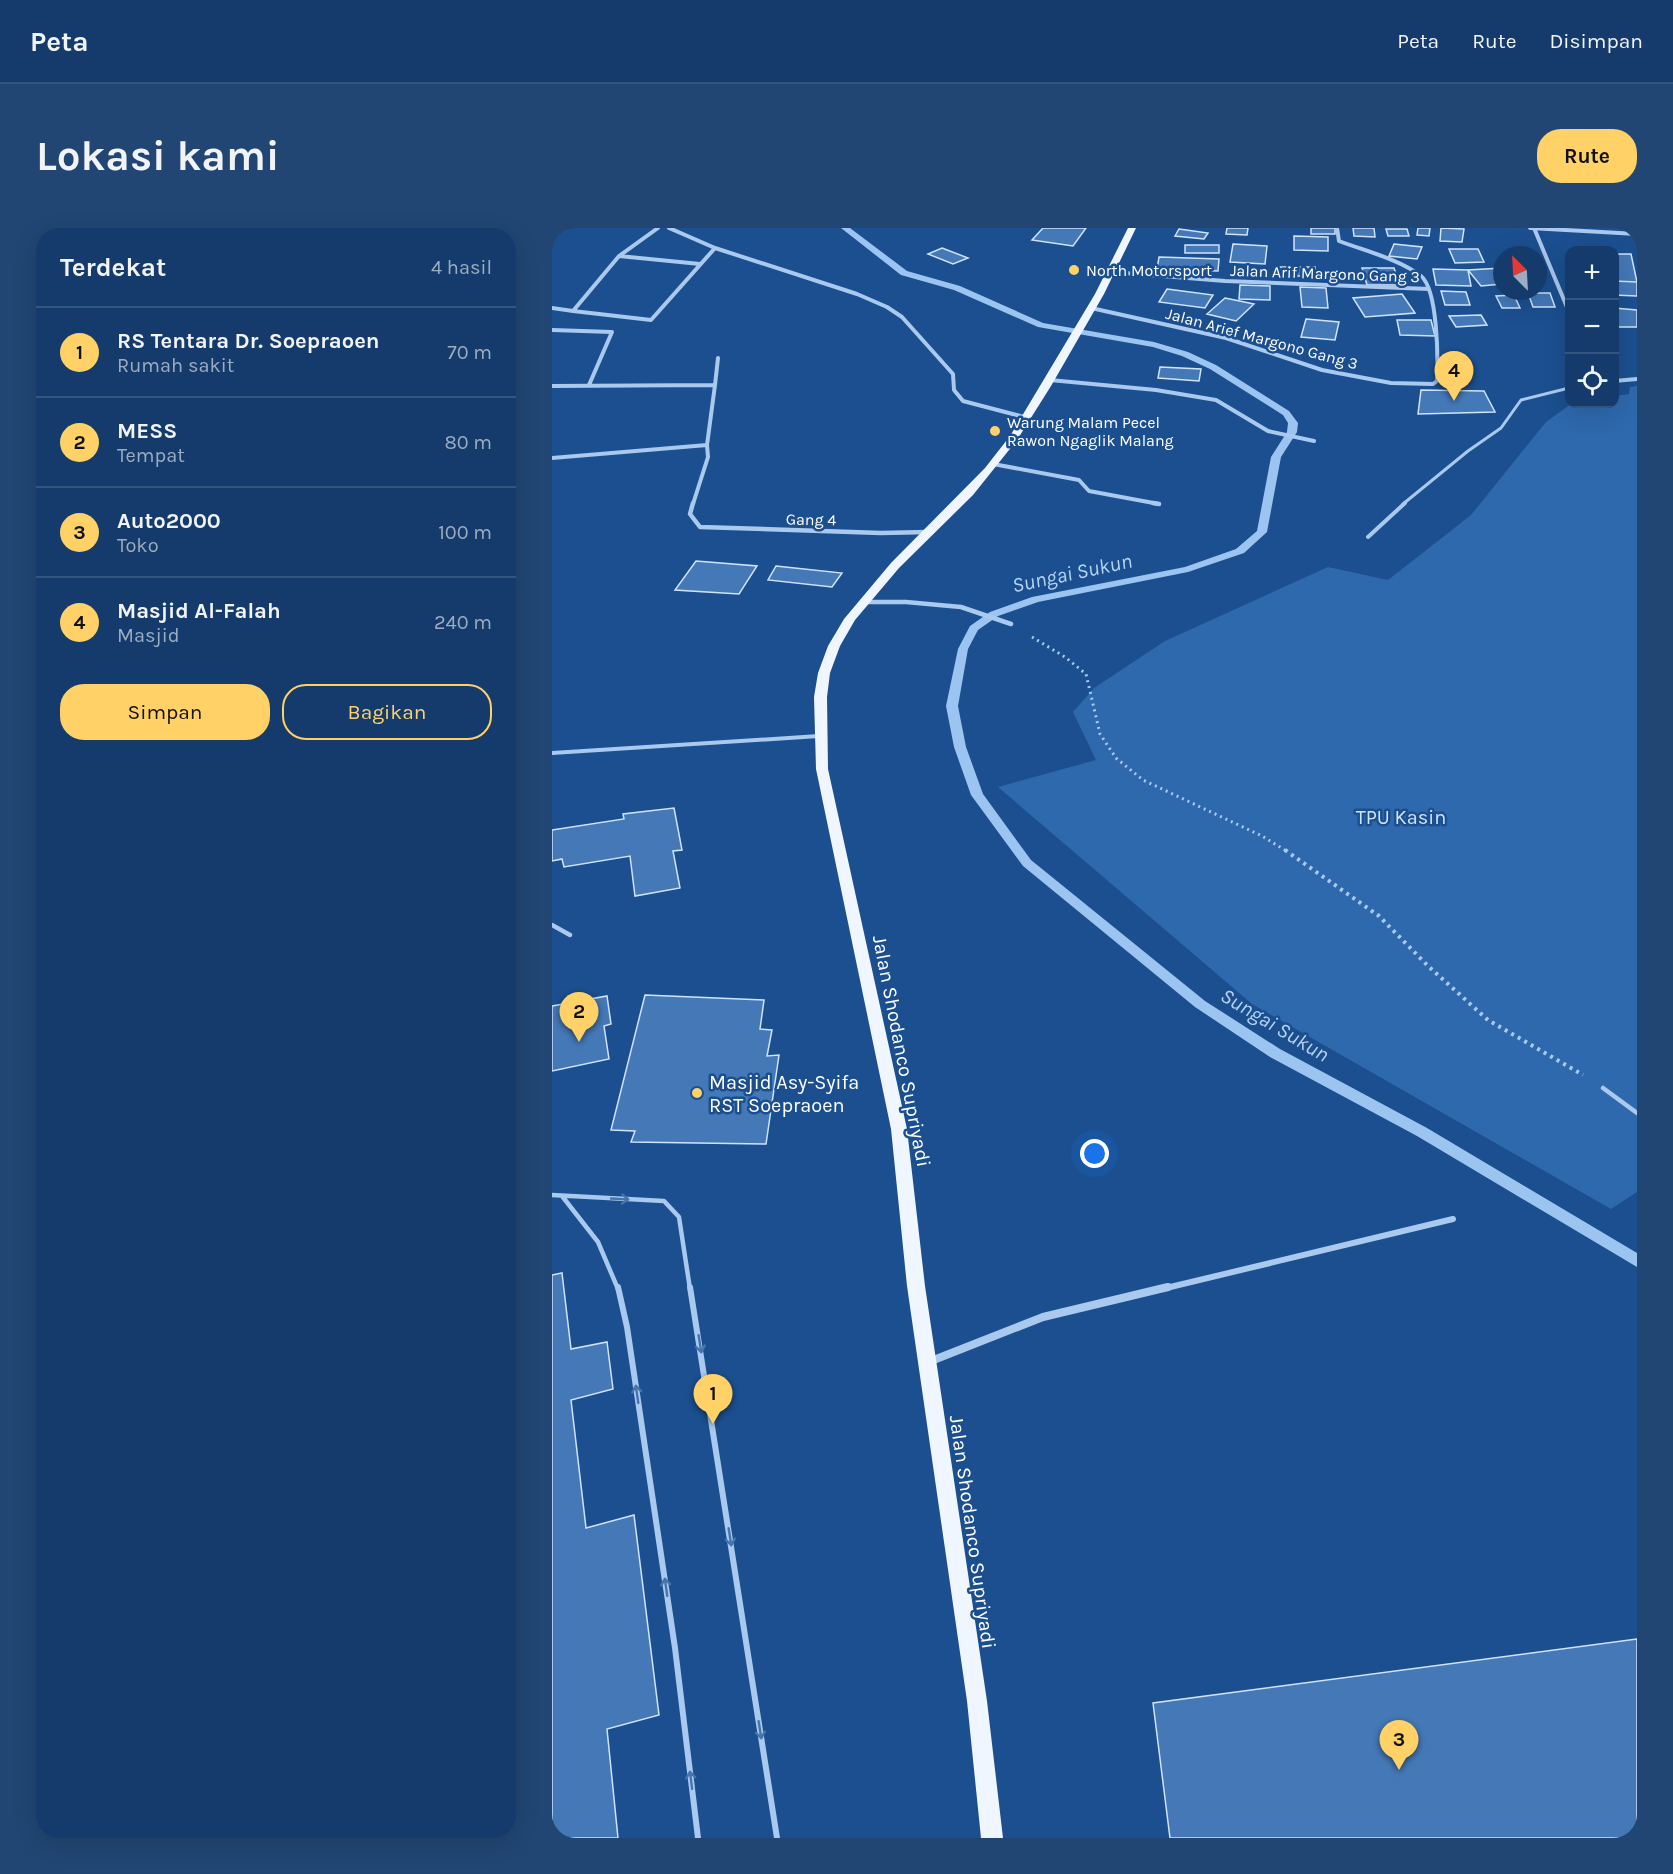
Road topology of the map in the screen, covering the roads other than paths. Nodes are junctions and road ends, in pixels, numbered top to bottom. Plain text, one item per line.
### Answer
1 (658, 228) edge
2 (669, 228) edge
3 (1132, 228) edge
4 (1337, 228) edge
5 (1532, 228) edge
6 (1637, 234) edge
7 (715, 248) junction
8 (619, 256) junction
9 (700, 264) junction
10 (1112, 272) junction
11 (1429, 289) junction
12 (1565, 303) edge
13 (552, 308) edge
14 (1092, 308) junction
15 (573, 311) junction
16 (552, 330) edge
17 (718, 358) dead end
18 (1637, 379) edge
19 (1050, 380) junction
20 (1619, 381) edge
21 (589, 385) junction
22 (715, 385) junction
23 (552, 386) edge
24 (1565, 389) edge
25 (1028, 418) junction
26 (1314, 441) dead end
27 (707, 445) junction
28 (552, 458) edge
29 (993, 464) junction
30 (1159, 504) dead end
31 (929, 532) junction
32 (1368, 537) dead end
33 (864, 602) junction
34 (1011, 624) road end
35 (821, 736) junction
36 (552, 753) edge
37 (552, 925) edge
38 (570, 935) dead end
39 (1603, 1088) road end
40 (1637, 1113) edge
41 (552, 1195) edge
42 (562, 1196) junction
43 (1453, 1219) dead end
44 (927, 1362) junction
45 (698, 1838) edge
46 (777, 1838) edge
47 (992, 1838) edge

1 - 8 street
2 - 7 street
3 - 10 main road, Jalan Shodanco Supriyadi
4 - 11 street
5 - 6 street
5 - 12 street
7 - 9 street
7 - 25 street
8 - 9 street
8 - 15 street
9 - 15 street
10 - 11 street, Jalan Arif Margono Gang 3
10 - 14 main road, Jalan Shodanco Supriyadi
11 - 14 street, Jalan Arief Margono Gang 3
13 - 15 street
14 - 19 main road, Jalan Shodanco Supriyadi
16 - 21 street
17 - 22 street
18 - 20 street
19 - 25 main road, Jalan Shodanco Supriyadi
19 - 26 street
21 - 22 street
21 - 23 street
22 - 27 street
24 - 32 lane
25 - 29 main road, Jalan Shodanco Supriyadi
27 - 28 street
27 - 31 street, Gang 4
29 - 30 street
29 - 31 main road, Jalan Shodanco Supriyadi
31 - 33 main road, Jalan Shodanco Supriyadi
33 - 34 street
33 - 35 main road, Jalan Shodanco Supriyadi
35 - 36 lane
35 - 44 main road, Jalan Shodanco Supriyadi
37 - 38 lane
39 - 40 lane
41 - 42 lane
45 -> 42 lane
42 -> 46 lane
43 - 44 street
44 - 47 main road, Jalan Shodanco Supriyadi

